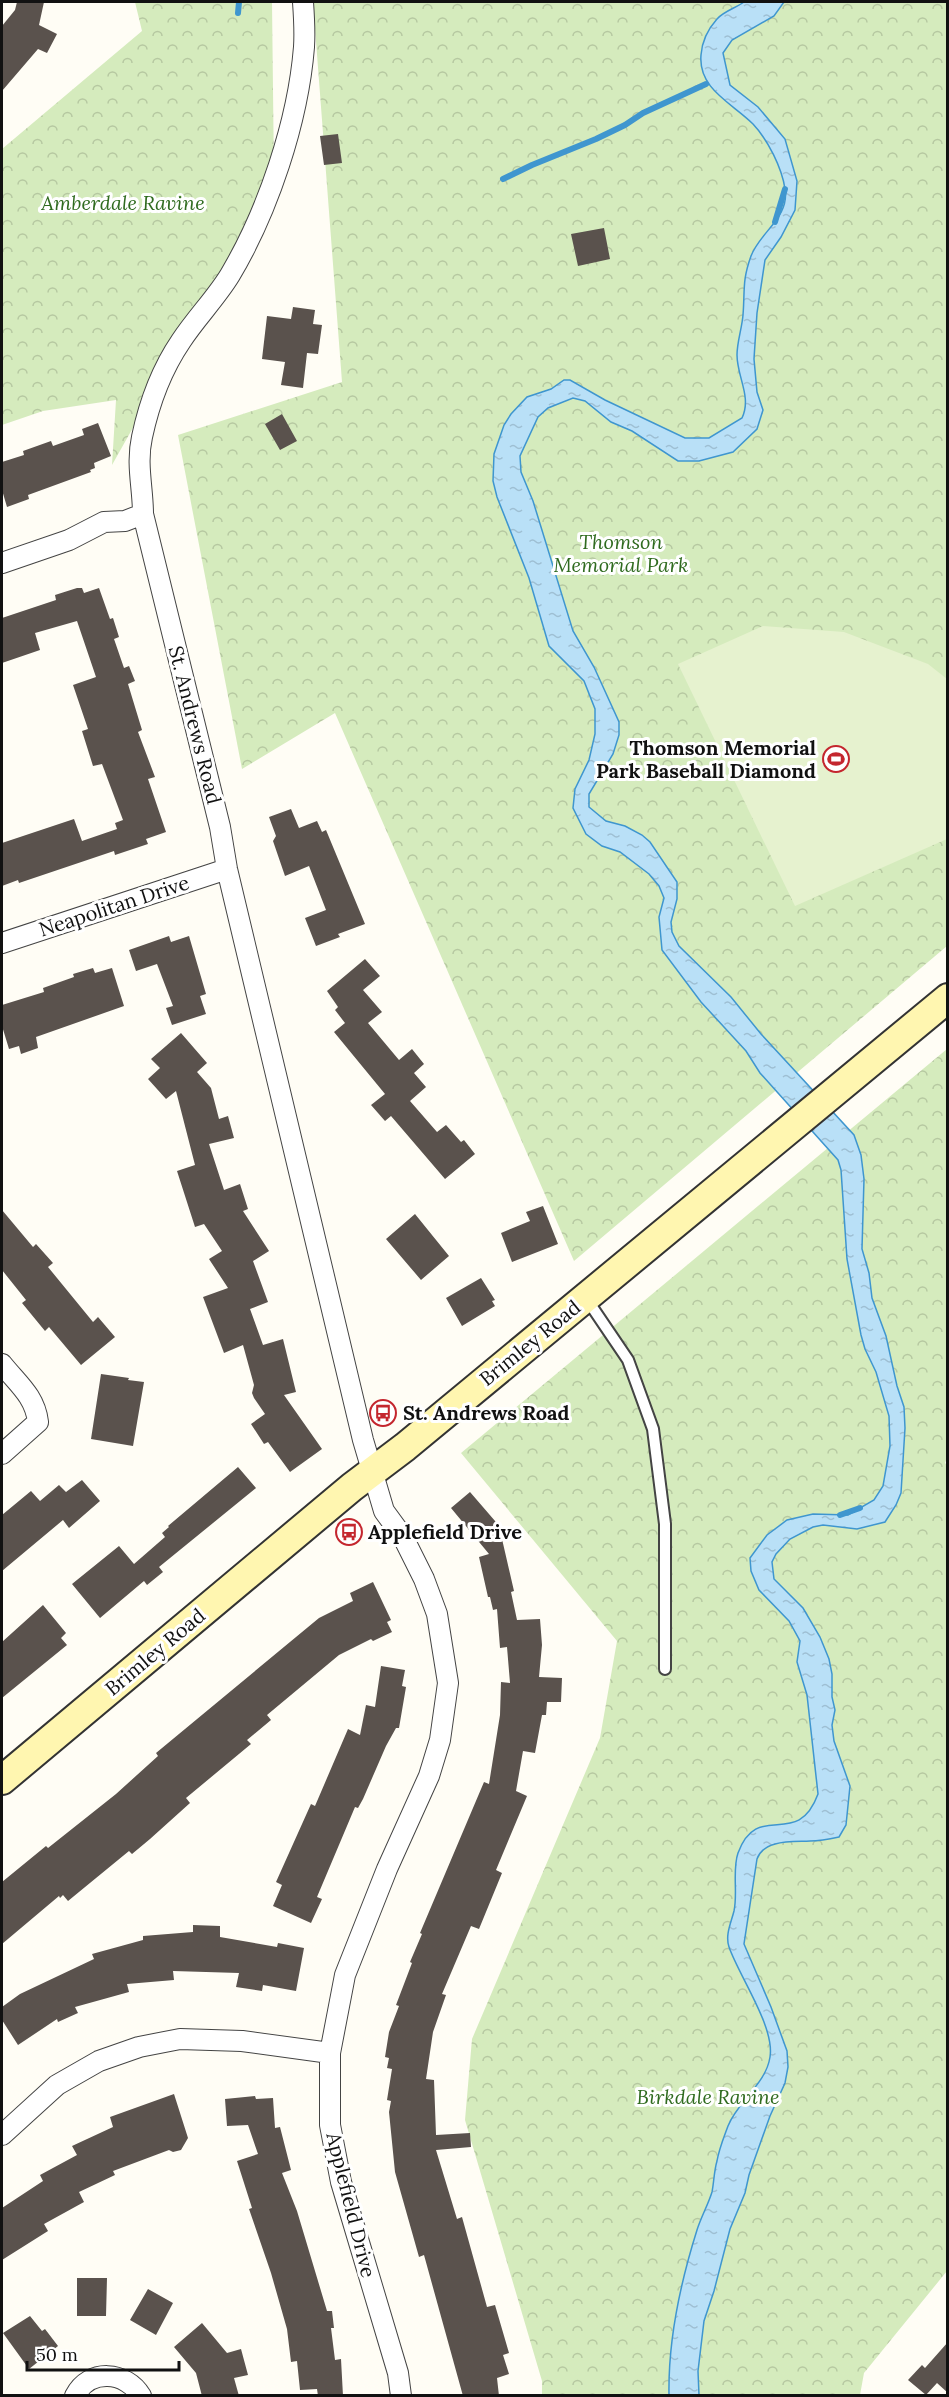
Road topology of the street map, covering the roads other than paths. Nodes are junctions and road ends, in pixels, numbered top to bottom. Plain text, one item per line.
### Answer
1 (303, 2) edge
2 (143, 514) junction
3 (2, 563) edge
4 (227, 869) junction
5 (2, 943) edge
6 (948, 998) edge
7 (586, 1297) junction
8 (2, 1364) edge
9 (2, 1454) edge
10 (373, 1472) junction
11 (665, 1669) dead end
12 (2, 1780) edge
13 (330, 2053) junction
14 (2, 2135) edge
15 (75, 2396) edge
16 (141, 2396) edge
17 (401, 2396) edge

1 - 2 street, St. Andrews Road
2 - 3 street
2 - 4 street, St. Andrews Road
4 - 5 street, Neapolitan Drive
4 - 10 street, St. Andrews Road
6 - 7 main road, Brimley Road
7 - 10 main road, Brimley Road
7 - 11 lane
8 - 9 street
10 - 12 main road, Brimley Road
10 - 13 street, Applefield Drive
13 - 14 street
13 - 17 street, Applefield Drive
15 - 16 street

